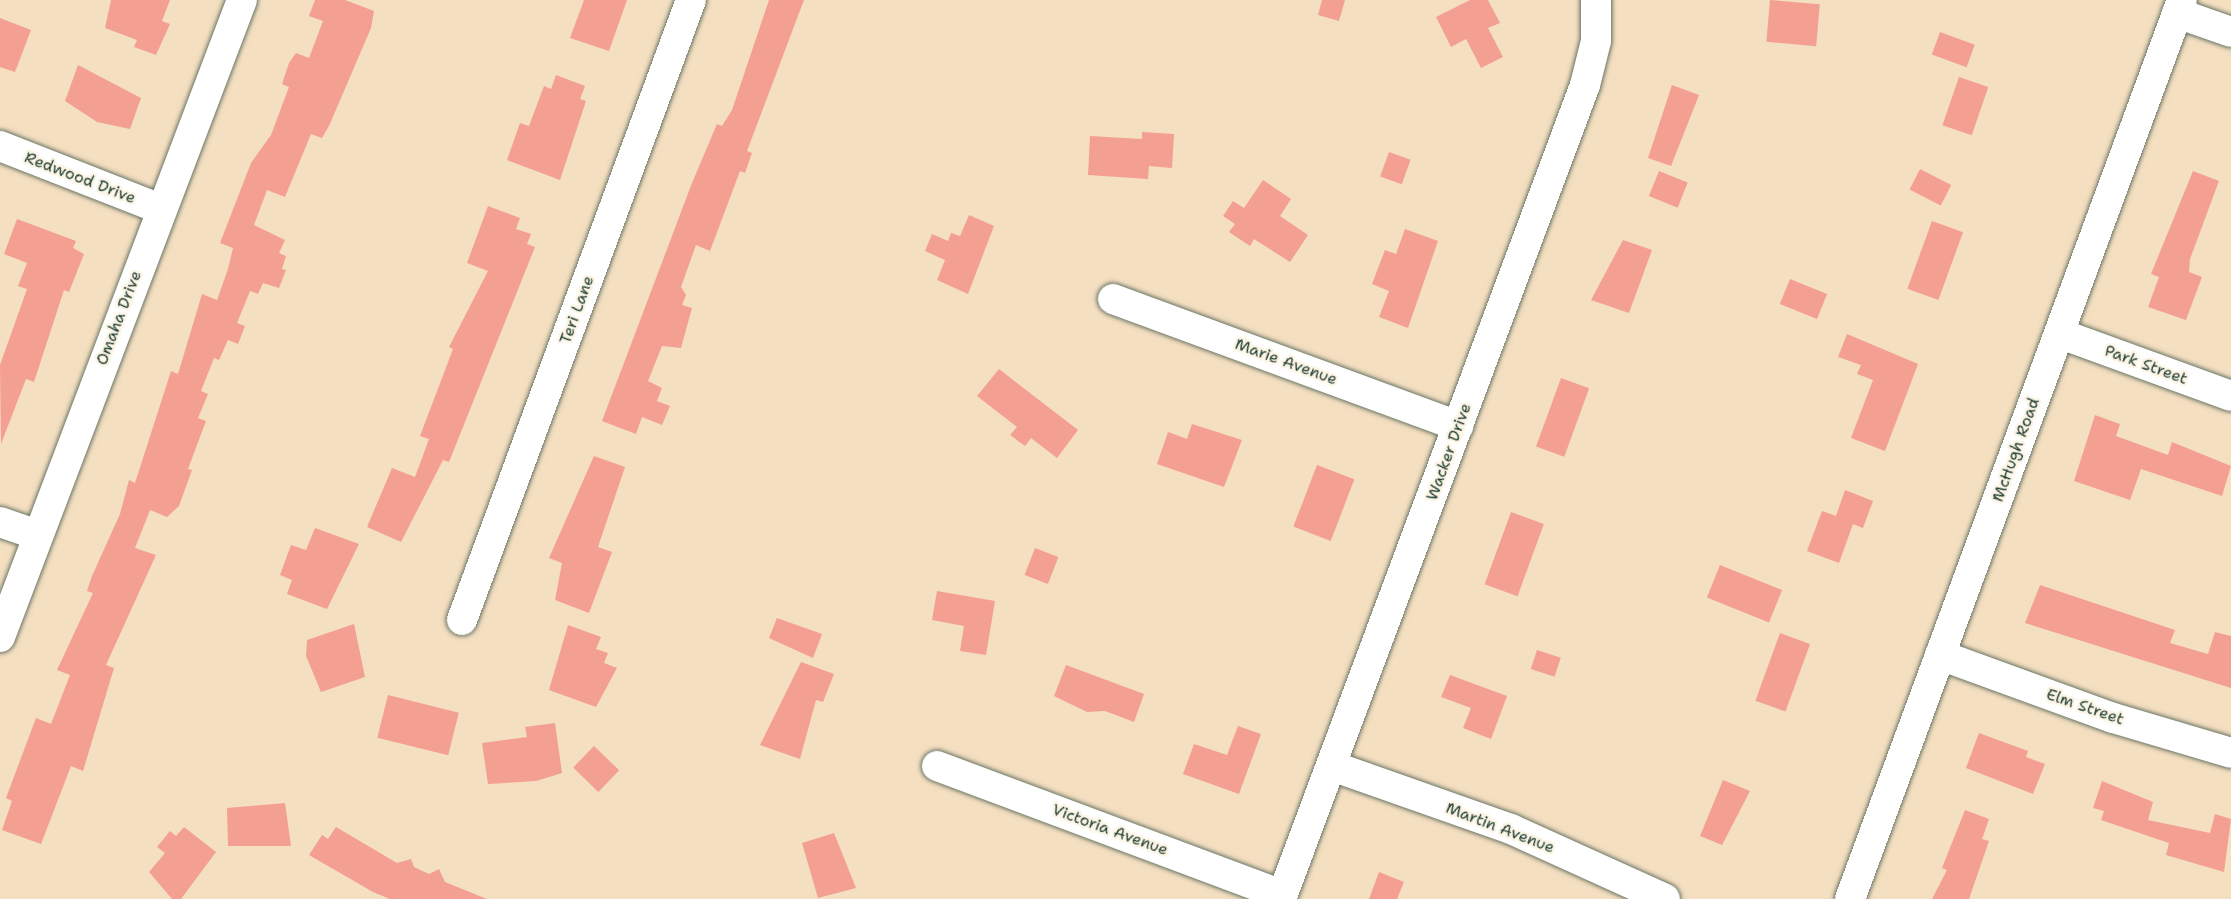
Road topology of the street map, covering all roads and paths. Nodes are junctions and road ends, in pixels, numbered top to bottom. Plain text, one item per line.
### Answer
1 (242, 0) edge
2 (692, 0) edge
3 (1596, 0) edge
4 (2179, 7) edge
5 (2231, 33) edge
6 (0, 146) edge
7 (161, 209) junction
8 (1113, 299) dead end
9 (2061, 334) junction
10 (2231, 396) edge
11 (1458, 426) junction
12 (0, 522) edge
13 (37, 536) junction
14 (462, 620) dead end
15 (0, 637) edge
16 (1940, 655) junction
17 (2231, 753) edge
18 (937, 766) dead end
19 (1332, 766) junction
20 (1281, 897) edge
21 (1665, 899) edge
22 (1850, 899) edge

1 - 7 street, Omaha Drive
2 - 14 street, Teri Lane
3 - 11 street, Wacker Drive
4 - 5 street
4 - 9 street, McHugh Road
6 - 7 street, Redwood Drive
7 - 13 street, Omaha Drive
8 - 11 street, Marie Avenue
9 - 10 street, Park Street
9 - 16 street, McHugh Road
11 - 19 street, Wacker Drive
12 - 13 street
13 - 15 street, Omaha Drive
16 - 17 street, Elm Street
16 - 22 street, McHugh Road
18 - 20 street, Victoria Avenue
19 - 20 street, Wacker Drive
19 - 21 street, Martin Avenue

